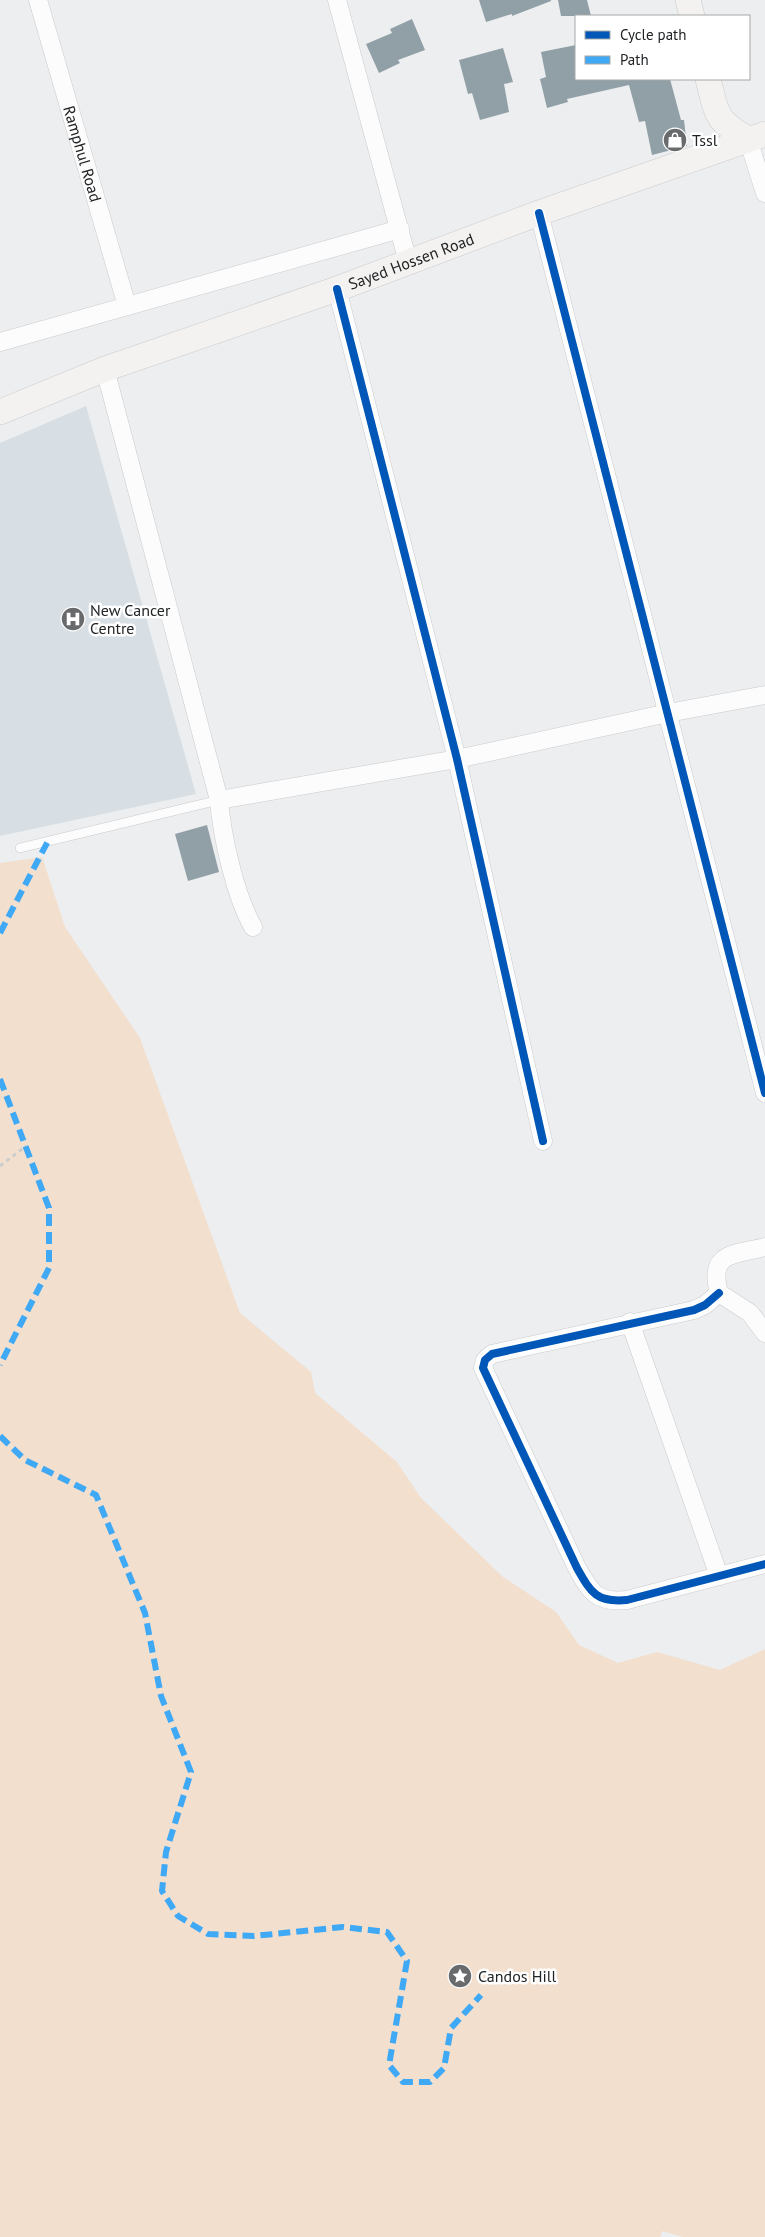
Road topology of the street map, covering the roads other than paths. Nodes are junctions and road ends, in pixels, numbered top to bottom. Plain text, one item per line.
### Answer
1 (38, 0) edge
2 (337, 0) edge
3 (688, 0) edge
4 (692, 15) edge
5 (708, 80) edge
6 (718, 117) junction
7 (757, 136) edge
8 (694, 159) junction
9 (765, 193) edge
10 (539, 213) junction
11 (400, 230) junction
12 (408, 262) junction
13 (338, 288) junction
14 (127, 306) junction
15 (0, 342) edge
16 (106, 369) junction
17 (0, 412) edge
18 (765, 694) edge
19 (668, 713) junction
20 (457, 759) junction
21 (219, 800) junction
22 (20, 848) dead end
23 (253, 927) dead end
24 (765, 1093) edge
25 (543, 1141) dead end
26 (765, 1248) edge
27 (719, 1293) junction
28 (630, 1322) junction
29 (765, 1333) edge
30 (765, 1564) edge
31 (719, 1576) junction

1 - 14 street, Ramphul Road
2 - 11 street
3 - 4 main road
5 - 6 main road
6 - 7 main road
6 - 8 main road
7 - 8 main road, Sayed Hossen Road
7 - 9 street
8 - 10 main road, Sayed Hossen Road
10 - 12 main road, Sayed Hossen Road
10 - 19 street
11 - 12 street
11 - 14 street
12 - 13 main road, Sayed Hossen Road
13 - 16 main road, Sayed Hossen Road
13 - 20 street
14 - 15 street
16 - 17 main road, Sayed Hossen Road
16 - 21 street
18 - 19 street
19 - 20 street
19 - 24 street
20 - 21 street
20 - 25 street
21 - 22 lane
21 - 23 street
26 - 27 street
27 - 28 street
27 - 29 street
28 - 31 street
28 - 31 street
30 - 31 street

